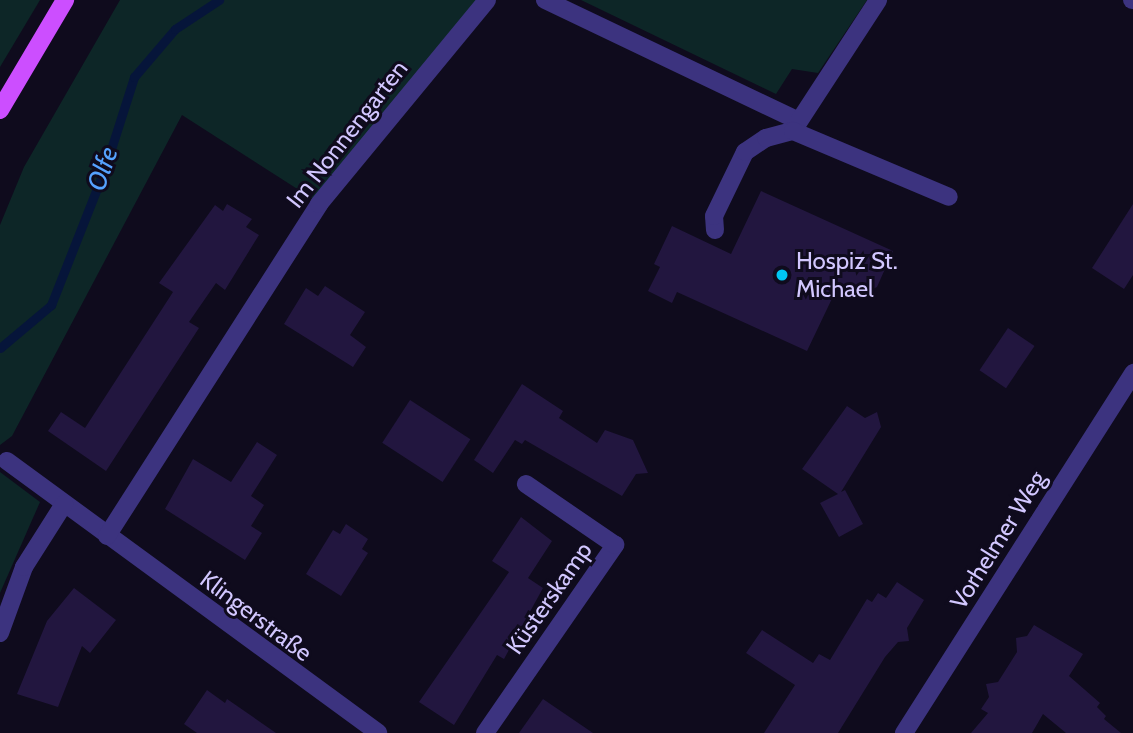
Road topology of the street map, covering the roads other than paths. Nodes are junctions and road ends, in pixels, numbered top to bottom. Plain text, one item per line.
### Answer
1 (65, 0) edge
2 (487, 0) edge
3 (545, 0) edge
4 (878, 0) edge
5 (0, 110) edge
6 (796, 126) junction
7 (949, 197) dead end
8 (715, 230) dead end
9 (1133, 373) edge
10 (7, 461) dead end
11 (526, 484) dead end
12 (64, 504) junction
13 (107, 536) junction
14 (0, 633) edge
15 (378, 733) edge
16 (485, 733) edge
17 (904, 733) edge

1 - 5 main road
2 - 13 street, Im Nonnengarten
3 - 6 street
4 - 6 street
6 - 7 street
6 - 8 street
9 - 17 street, Vorhelmer Weg
10 - 12 street, Klingerstraße
11 - 16 street, Küsterskamp
12 - 13 street, Klingerstraße
12 - 14 street
13 - 15 street, Klingerstraße

